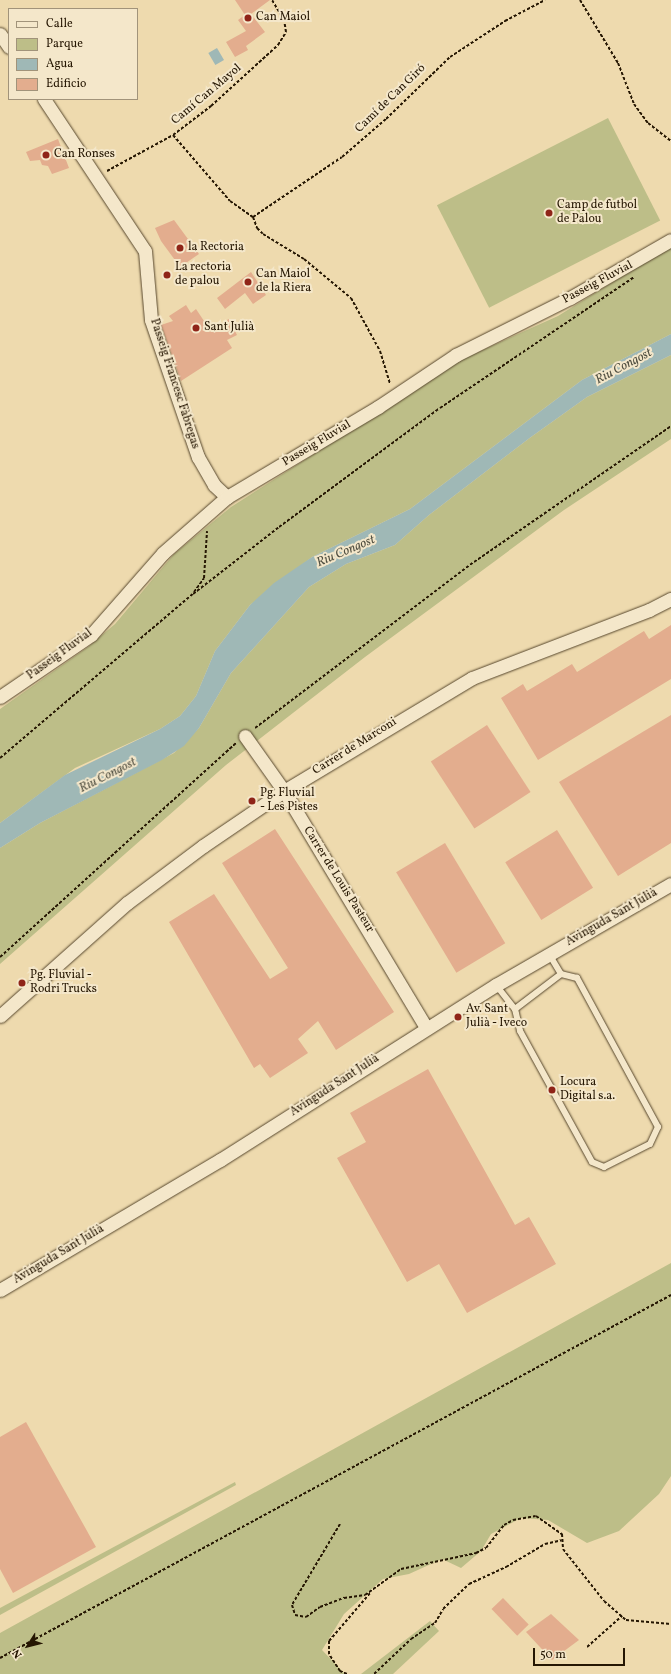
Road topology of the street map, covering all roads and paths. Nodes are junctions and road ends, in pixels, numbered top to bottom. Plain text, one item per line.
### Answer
1 (272, 0) edge
2 (545, 0) edge
3 (580, 0) edge
4 (0, 34) edge
5 (8, 46) edge
6 (45, 100) edge
7 (173, 135) junction
8 (671, 141) edge
9 (97, 176) junction
10 (253, 217) junction
11 (671, 240) edge
12 (635, 276) dead end
13 (396, 395) junction
14 (671, 426) edge
15 (227, 497) junction
16 (210, 512) junction
17 (193, 594) junction
18 (671, 599) edge
19 (0, 697) edge
20 (245, 736) junction
21 (0, 758) edge
22 (284, 791) junction
23 (671, 884) edge
24 (549, 954) junction
25 (0, 958) edge
26 (561, 974) junction
27 (496, 985) junction
28 (515, 1009) junction
29 (0, 1016) edge
30 (426, 1027) junction
31 (0, 1290) edge
32 (671, 1295) edge
33 (340, 1524) dead end
34 (562, 1540) junction
35 (372, 1591) junction
36 (622, 1616) junction
37 (671, 1624) edge
38 (587, 1647) dead end
39 (0, 1658) edge
40 (347, 1674) edge
41 (374, 1674) edge

1 - 7 path, Camí Can Mayol
2 - 10 path, Camí de Can Giró
3 - 8 path
4 - 5 street
6 - 9 street, Passeig Francesc Fàbregas
7 - 9 path, Camí Can Mayol
7 - 10 path
9 - 15 street, Passeig Francesc Fàbregas
10 - 13 path
11 - 13 street, Passeig Fluvial
12 - 17 path
13 - 15 street, Passeig Fluvial
14 - 20 path
15 - 16 street, Passeig Fluvial
16 - 17 path
16 - 19 street, Passeig Fluvial
17 - 21 path
18 - 22 street, Carrer de Marconi
20 - 22 street, Carrer de Louis Pasteur
20 - 25 path
22 - 29 street, Carrer de Marconi
22 - 30 street, Carrer de Louis Pasteur
23 - 24 street, Avinguda Sant Julià
24 - 26 lane
24 - 27 street, Avinguda Sant Julià
26 - 28 lane
26 - 28 lane
27 - 28 lane
27 - 30 street, Avinguda Sant Julià
30 - 31 street, Avinguda Sant Julià
32 - 39 path
33 - 35 path
34 - 35 path
34 - 36 path
34 - 41 path
35 - 40 path
36 - 37 path
36 - 38 path

